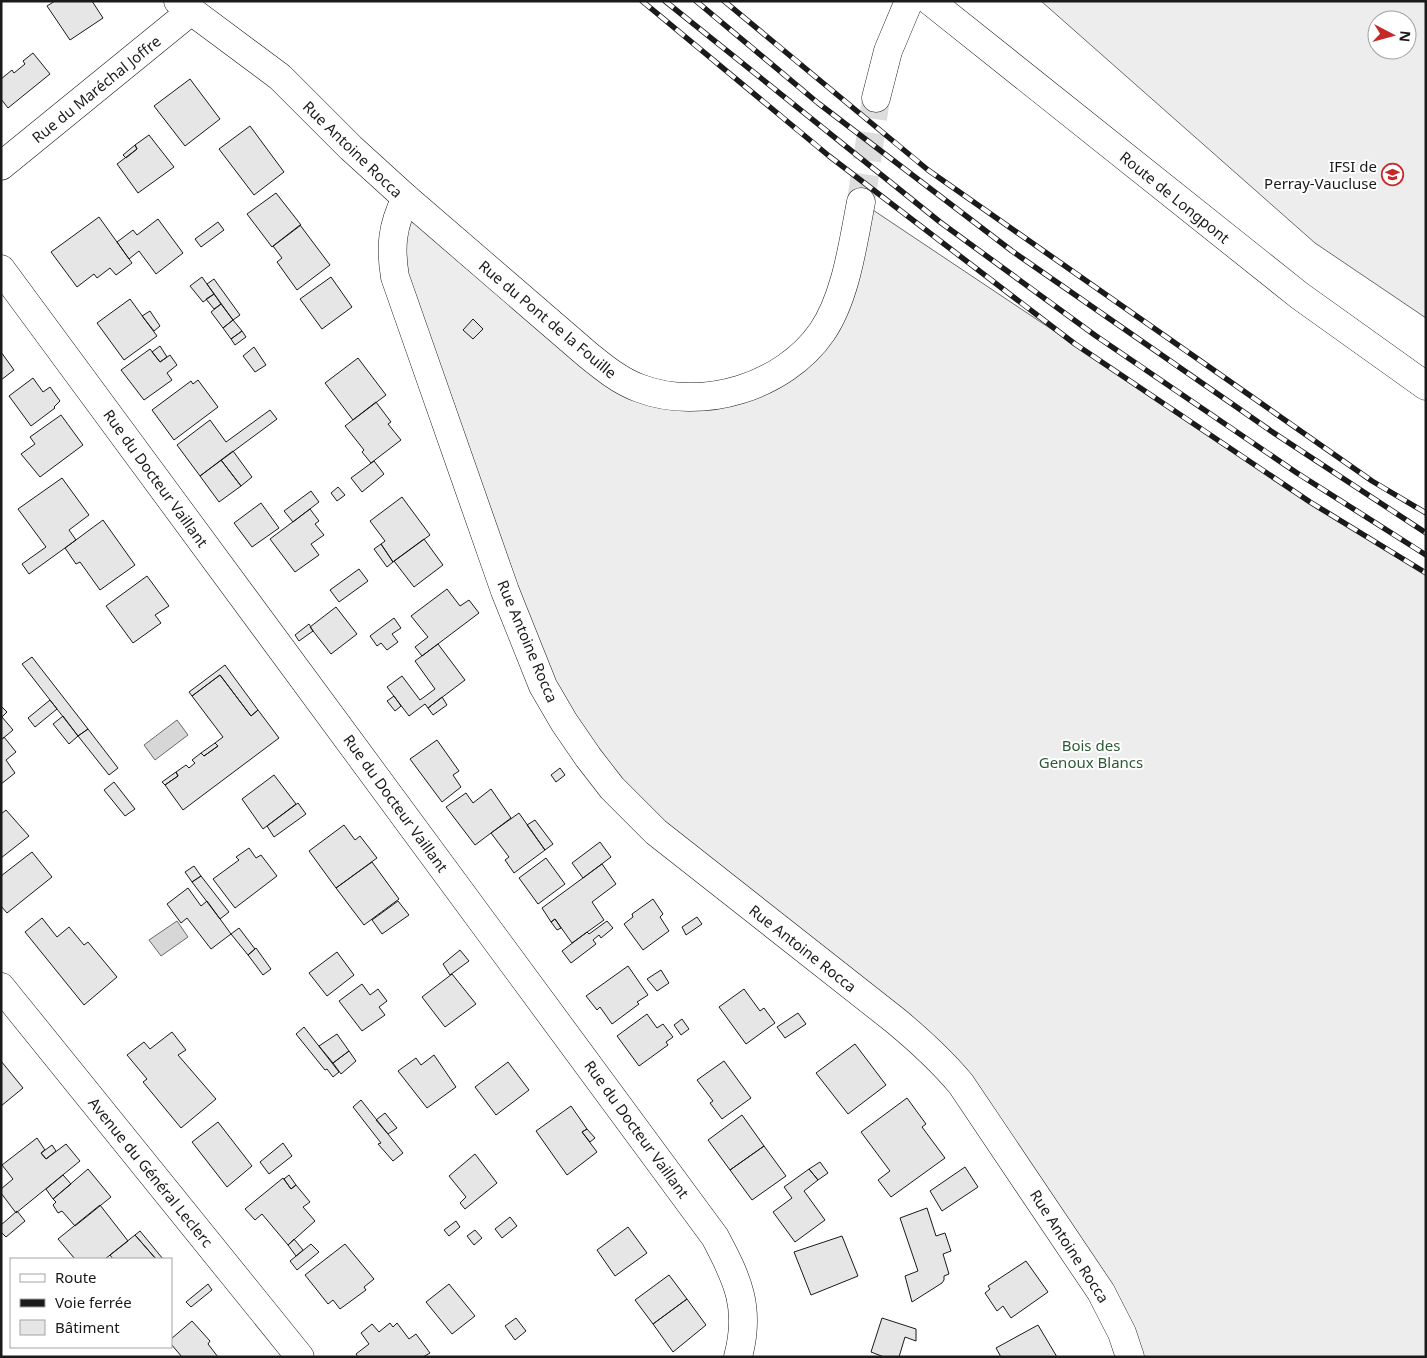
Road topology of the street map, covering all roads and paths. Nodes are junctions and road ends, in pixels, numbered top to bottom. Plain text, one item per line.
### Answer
1 (909, 1) edge
2 (930, 1) edge
3 (184, 7) edge
4 (876, 98) tunnel mouth
5 (1, 166) edge
6 (406, 198) junction
7 (861, 202) tunnel mouth
8 (1, 269) edge
9 (1426, 386) edge
10 (1, 988) edge
11 (300, 1357) edge
12 (738, 1357) edge
13 (1130, 1357) edge

1 - 4 street
2 - 9 street, Route de Longpont
3 - 5 street, Rue du Maréchal Joffre
3 - 6 street, Rue Antoine Rocca
6 - 7 street, Rue du Pont de la Fouille
6 - 13 street, Rue Antoine Rocca
8 - 12 street, Rue du Docteur Vaillant
10 - 11 street, Avenue du Général Leclerc

